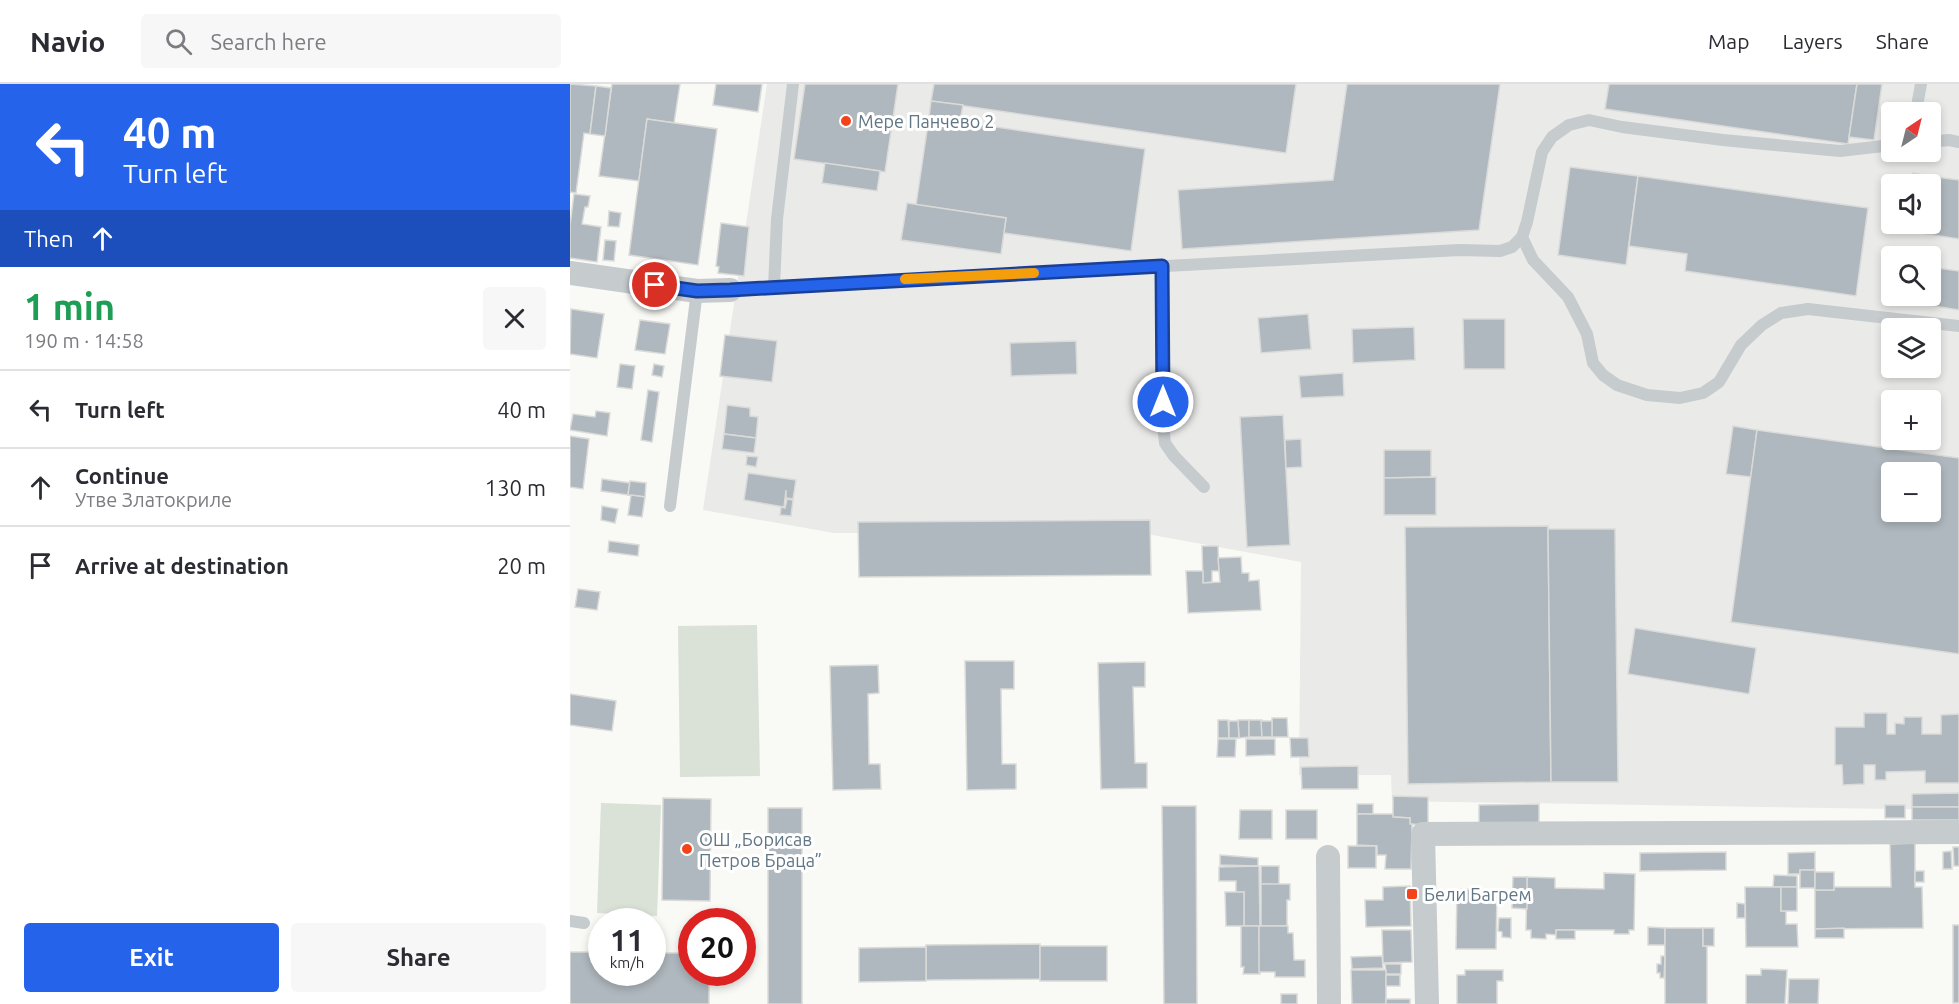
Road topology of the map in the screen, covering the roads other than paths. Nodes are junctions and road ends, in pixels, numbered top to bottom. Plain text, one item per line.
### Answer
1 (794, 84) edge
2 (1921, 84) edge
3 (1918, 102) edge
4 (1941, 141) edge
5 (1959, 142) edge
6 (1881, 146) edge
7 (1522, 237) junction
8 (1162, 266) junction
9 (570, 273) edge
10 (774, 287) junction
11 (730, 290) joint
12 (697, 291) junction
13 (1959, 326) edge
14 (1204, 487) dead end
15 (670, 506) dead end
16 (1959, 832) edge
17 (1328, 857) dead end
18 (570, 921) edge
19 (584, 923) dead end
20 (1329, 1004) edge
21 (1427, 1004) edge

1 - 10 lane
2 - 3 lane
4 - 5 lane
6 - 7 lane
7 - 8 lane
7 - 13 lane
8 - 10 lane
8 - 14 lane
9 - 12 street
10 - 11 lane
11 - 12 street
12 - 15 lane
16 - 21 street
17 - 20 street
18 - 19 lane

